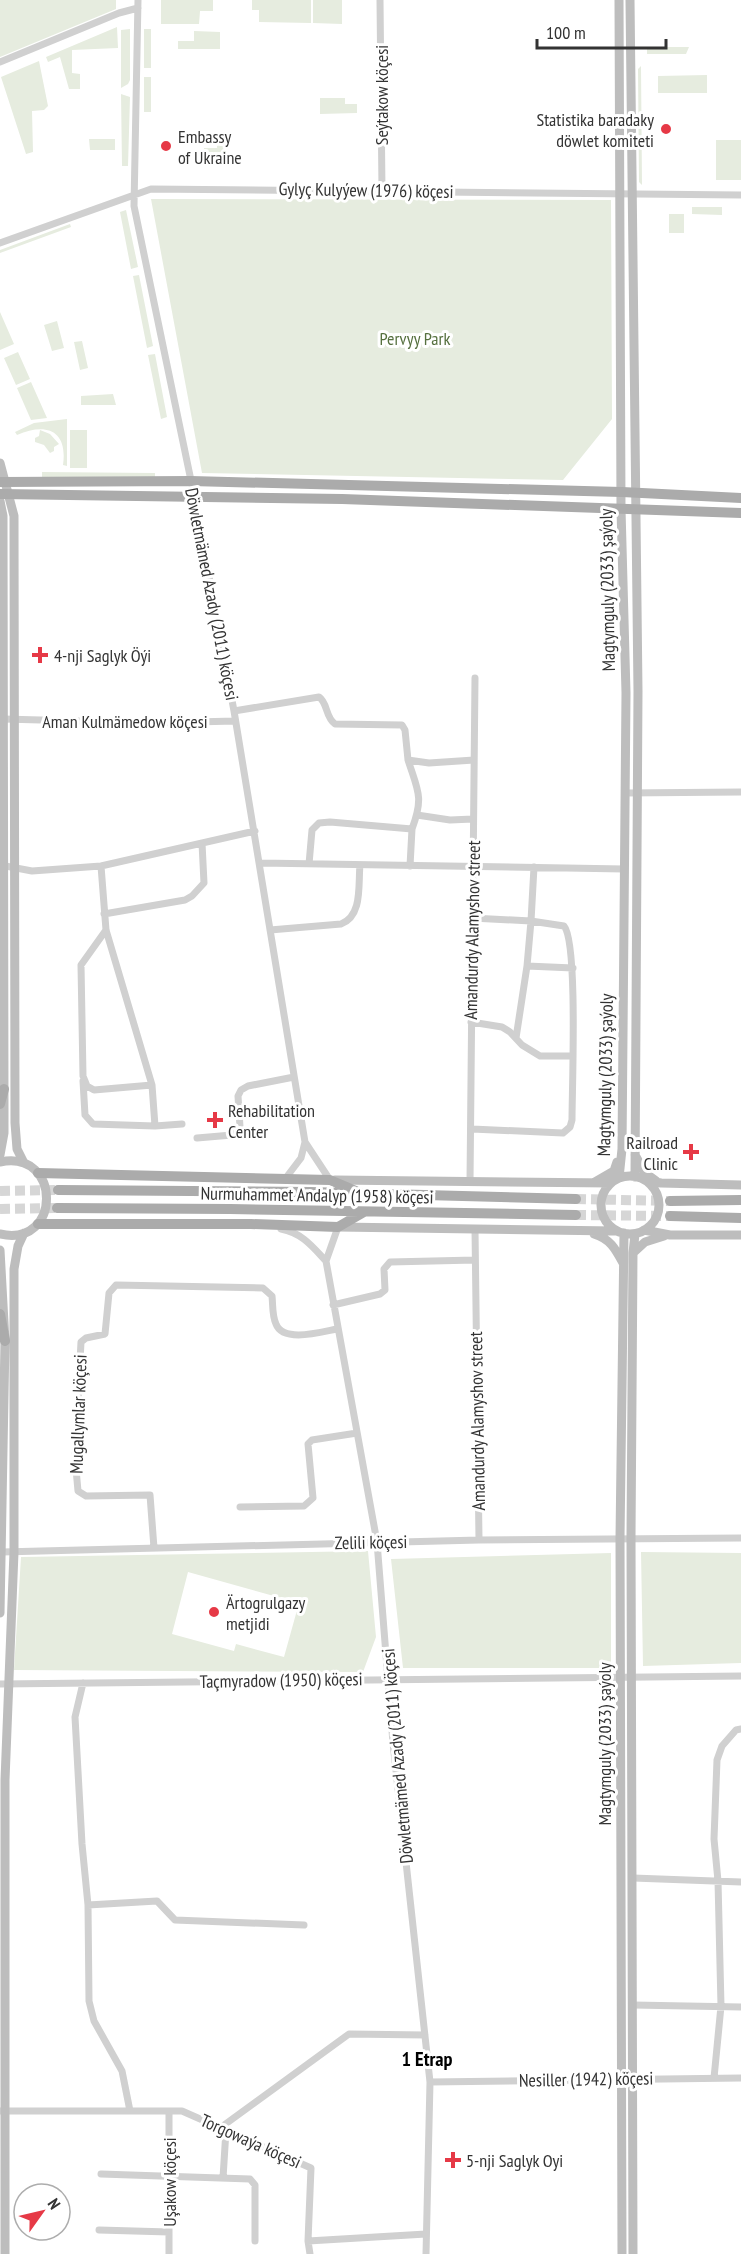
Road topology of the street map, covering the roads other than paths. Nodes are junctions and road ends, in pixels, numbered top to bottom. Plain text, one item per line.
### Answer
1 (380, 0) edge
2 (619, 0) edge
3 (630, 0) edge
4 (138, 4) edge
5 (0, 62) edge
6 (382, 190) junction
7 (135, 194) junction
8 (620, 194) junction
9 (633, 195) junction
10 (741, 195) edge
11 (0, 243) edge
12 (0, 463) edge
13 (191, 481) junction
14 (3, 482) edge
15 (621, 492) junction
16 (637, 493) junction
17 (194, 495) junction
18 (3, 496) edge
19 (741, 498) edge
20 (621, 509) junction
21 (637, 509) junction
22 (741, 513) edge
23 (475, 678) dead end
24 (234, 711) junction
25 (3, 719) junction
26 (14, 719) junction
27 (236, 721) junction
28 (408, 760) junction
29 (474, 760) junction
30 (741, 792) edge
31 (638, 793) junction
32 (625, 794) junction
33 (417, 815) junction
34 (473, 819) junction
35 (412, 829) junction
36 (255, 831) junction
37 (202, 843) junction
38 (260, 863) junction
39 (309, 864) junction
40 (360, 865) junction
41 (2, 866) edge
42 (101, 866) junction
43 (410, 866) junction
44 (472, 867) junction
45 (534, 867) junction
46 (15, 868) junction
47 (624, 868) junction
48 (104, 914) junction
49 (472, 918) junction
50 (531, 921) junction
51 (106, 930) junction
52 (270, 930) junction
53 (527, 966) junction
54 (573, 968) junction
55 (471, 1022) junction
56 (516, 1038) junction
57 (572, 1056) junction
58 (83, 1076) junction
59 (294, 1077) junction
60 (153, 1085) junction
61 (4, 1089) junction
62 (0, 1104) edge
63 (182, 1124) dead end
64 (155, 1126) junction
65 (472, 1129) junction
66 (197, 1138) dead end
67 (305, 1142) junction
68 (621, 1149) junction
69 (634, 1152) junction
70 (0, 1155) edge
71 (0, 1162) edge
72 (24, 1163) junction
73 (38, 1173) junction
74 (285, 1179) junction
75 (640, 1179) junction
76 (330, 1180) junction
77 (615, 1181) junction
78 (470, 1182) junction
79 (661, 1183) junction
80 (591, 1184) junction
81 (741, 1185) edge
82 (58, 1190) tunnel mouth
83 (237, 1191) junction
84 (363, 1194) junction
85 (576, 1199) tunnel mouth
86 (670, 1200) tunnel mouth
87 (741, 1200) edge
88 (57, 1208) tunnel mouth
89 (230, 1209) junction
90 (364, 1212) junction
91 (576, 1215) tunnel mouth
92 (670, 1216) tunnel mouth
93 (741, 1218) edge
94 (38, 1224) junction
95 (251, 1224) junction
96 (338, 1227) junction
97 (475, 1229) junction
98 (586, 1232) junction
99 (620, 1232) junction
100 (640, 1232) junction
101 (24, 1233) junction
102 (0, 1234) edge
103 (670, 1235) junction
104 (741, 1235) edge
105 (0, 1250) edge
106 (633, 1253) junction
107 (475, 1260) junction
108 (326, 1261) junction
109 (624, 1265) junction
110 (333, 1305) junction
111 (0, 1314) edge
112 (337, 1329) junction
113 (5, 1341) junction
114 (357, 1433) junction
115 (240, 1507) dead end
116 (631, 1537) junction
117 (620, 1538) junction
118 (741, 1538) edge
119 (479, 1540) junction
120 (377, 1542) junction
121 (154, 1548) junction
122 (2, 1552) junction
123 (14, 1552) junction
124 (0, 1613) edge
125 (741, 1676) edge
126 (389, 1678) junction
127 (620, 1678) junction
128 (632, 1678) junction
129 (82, 1683) junction
130 (4, 1684) edge
131 (741, 1729) edge
132 (633, 1878) junction
133 (718, 1881) junction
134 (741, 1882) edge
135 (88, 1905) junction
136 (304, 1925) dead end
137 (633, 2005) junction
138 (721, 2006) junction
139 (741, 2007) edge
140 (425, 2035) junction
141 (622, 2078) junction
142 (633, 2078) junction
143 (714, 2078) junction
144 (741, 2078) edge
145 (430, 2082) junction
146 (2, 2111) edge
147 (130, 2111) junction
148 (169, 2111) junction
149 (223, 2129) junction
150 (101, 2174) dead end
151 (169, 2176) junction
152 (223, 2178) junction
153 (99, 2230) dead end
154 (169, 2232) junction
155 (426, 2234) junction
156 (255, 2241) dead end
157 (308, 2241) junction
158 (5, 2254) edge
159 (169, 2254) edge
160 (310, 2254) edge
161 (426, 2254) edge
162 (622, 2254) edge
163 (633, 2254) edge

1 - 6 street, Seýtakow köçesi
2 - 8 main road, Magtymguly (2033) şaýoly
3 - 9 main road, Magtymguly (2033) şaýoly
4 - 5 street
4 - 7 street, Döwletmämed Azady (2011) köçesi
6 - 7 street, Gylyç Kulyýew (1976) köçesi
6 - 8 street, Gylyç Kulyýew (1976) köçesi
7 - 11 street, Gylyç Kulyýew (1976) köçesi
7 - 13 street, Döwletmämed Azady (2011) köçesi
8 - 9 street, Gylyç Kulyýew (1976) köçesi
8 - 15 main road, Magtymguly (2033) şaýoly
9 - 10 street, Gylyç Kulyýew (1976) köçesi
9 - 16 main road, Magtymguly (2033) şaýoly
12 - 14 main road
13 - 14 main road
13 - 15 main road
13 - 17 street, Döwletmämed Azady (2011) köçesi
14 - 18 main road
15 - 16 main road
15 - 20 main road, Magtymguly (2033) şaýoly
16 - 19 main road
16 - 21 main road, Magtymguly (2033) şaýoly
17 - 18 main road
17 - 20 main road
17 - 24 street, Döwletmämed Azady (2011) köçesi
18 - 25 main road
18 - 26 main road
20 - 21 main road
20 - 32 main road, Magtymguly (2033) şaýoly
21 - 22 main road
21 - 31 main road, Magtymguly (2033) şaýoly
23 - 29 street, Amandurdy Alamyshov street
24 - 27 street, Döwletmämed Azady (2011) köçesi
24 - 28 street, Aman Kulmämedow köçesi
25 - 26 street, Aman Kulmämedow köçesi
25 - 41 main road
26 - 27 street, Aman Kulmämedow köçesi
26 - 46 main road
27 - 36 street, Döwletmämed Azady (2011) köçesi
28 - 29 street
28 - 33 street
29 - 34 street, Amandurdy Alamyshov street
30 - 31 street
31 - 32 street
31 - 69 main road, Magtymguly (2033) şaýoly
32 - 47 main road, Magtymguly (2033) şaýoly
33 - 34 street
33 - 35 street
34 - 44 street, Amandurdy Alamyshov street
35 - 39 street
35 - 43 street
36 - 37 street
36 - 38 street, Döwletmämed Azady (2011) köçesi
37 - 42 street
37 - 48 street
38 - 39 street
38 - 52 street, Döwletmämed Azady (2011) köçesi
39 - 40 street
40 - 43 street
40 - 52 street
41 - 46 street
41 - 61 main road
42 - 46 street
42 - 48 street
43 - 44 street
44 - 45 street
44 - 49 street, Amandurdy Alamyshov street
45 - 47 street
45 - 50 street
46 - 72 main road
47 - 68 main road, Magtymguly (2033) şaýoly
48 - 51 street
49 - 50 street
49 - 55 street, Amandurdy Alamyshov street
50 - 53 street
50 - 54 street
51 - 58 street
51 - 60 street
52 - 59 street, Döwletmämed Azady (2011) köçesi
53 - 54 street
53 - 56 street
54 - 57 street
55 - 56 street
55 - 65 street, Amandurdy Alamyshov street
56 - 57 street
57 - 65 street
58 - 60 street
58 - 64 street
59 - 66 street
59 - 67 street, Döwletmämed Azady (2011) köçesi
60 - 64 street
61 - 62 main road
61 - 70 main road
63 - 64 street
65 - 78 street, Amandurdy Alamyshov street
67 - 74 street, Nurmuhammet Andalyp (1958) köçesi
67 - 76 street, Döwletmämed Azady (2011) köçesi
68 - 77 main road, Magtymguly (2033) şaýoly
68 - 80 main road
69 - 75 main road, Magtymguly (2033) şaýoly
69 - 79 main road
71 - 72 main road
72 - 73 main road
73 - 74 main road
73 - 94 main road
74 - 76 main road
74 - 83 main road
75 - 77 main road
75 - 79 main road
75 - 100 main road
76 - 78 main road
76 - 84 main road
77 - 80 main road
77 - 99 main road
78 - 80 main road
79 - 81 main road
82 - 83 main road, Nurmuhammet Andalyp (1958) köçesi
83 - 84 main road, Nurmuhammet Andalyp (1958) köçesi
84 - 85 main road, Nurmuhammet Andalyp (1958) köçesi
86 - 87 main road
88 - 89 main road, Nurmuhammet Andalyp (1958) köçesi
89 - 90 main road, Nurmuhammet Andalyp (1958) köçesi
89 - 95 main road
90 - 91 main road, Nurmuhammet Andalyp (1958) köçesi
90 - 96 main road
92 - 93 main road
94 - 95 main road
94 - 101 main road
95 - 96 main road
95 - 108 street
96 - 97 main road
96 - 108 street, Döwletmämed Azady (2011) köçesi
97 - 98 main road
97 - 107 street, Amandurdy Alamyshov street
98 - 99 main road
98 - 109 main road
99 - 100 main road
99 - 109 main road, Magtymguly (2033) şaýoly
100 - 103 main road
100 - 106 main road, Magtymguly (2033) şaýoly
101 - 102 main road
101 - 123 main road
103 - 104 main road
103 - 106 main road
105 - 113 main road
106 - 116 main road, Magtymguly (2033) şaýoly
107 - 110 street
107 - 119 street, Amandurdy Alamyshov street
108 - 110 street, Döwletmämed Azady (2011) köçesi
109 - 117 main road, Magtymguly (2033) şaýoly
110 - 112 street, Döwletmämed Azady (2011) köçesi
111 - 113 main road
112 - 114 street, Döwletmämed Azady (2011) köçesi
112 - 121 street, Mugallymlar köçesi
113 - 122 main road
114 - 115 street
114 - 120 street, Döwletmämed Azady (2011) köçesi
116 - 117 street, Zelili köçesi
116 - 118 street, Zelili köçesi
116 - 128 main road, Magtymguly (2033) şaýoly
117 - 119 street, Zelili köçesi
117 - 127 main road, Magtymguly (2033) şaýoly
119 - 120 street, Zelili köçesi
120 - 121 street, Zelili köçesi
120 - 126 street, Döwletmämed Azady (2011) köçesi
121 - 123 street, Zelili köçesi
122 - 123 street, Zelili köçesi
122 - 124 main road
123 - 130 main road
125 - 128 street, Taçmyradow (1950) köçesi
126 - 127 street, Taçmyradow (1950) köçesi
126 - 129 street, Taçmyradow (1950) köçesi
126 - 140 street, Döwletmämed Azady (2011) köçesi
127 - 128 street, Taçmyradow (1950) köçesi
127 - 141 main road, Magtymguly (2033) şaýoly
128 - 132 main road, Magtymguly (2033) şaýoly
129 - 130 street, Taçmyradow (1950) köçesi
129 - 135 street
130 - 146 main road
131 - 133 street
132 - 133 street
132 - 137 main road, Magtymguly (2033) şaýoly
133 - 134 street
133 - 138 street
135 - 136 street
135 - 147 street
137 - 138 street
137 - 142 main road, Magtymguly (2033) şaýoly
138 - 139 street
138 - 143 street
140 - 145 street, Döwletmämed Azady (2011) köçesi
140 - 149 street
141 - 142 street, Nesiller (1942) köçesi
141 - 145 street, Nesiller (1942) köçesi
141 - 162 main road, Magtymguly (2033) şaýoly
142 - 143 street, Nesiller (1942) köçesi
142 - 163 main road, Magtymguly (2033) şaýoly
143 - 144 street, Nesiller (1942) köçesi
145 - 155 street, Döwletmämed Azady (2011) köçesi
146 - 147 street, Torgowaýa köçesi
146 - 158 main road
147 - 148 street, Torgowaýa köçesi
148 - 149 street, Torgowaýa köçesi
148 - 151 street, Uşakow köçesi
149 - 152 street
149 - 157 street, Torgowaýa köçesi
150 - 151 street
151 - 152 street
151 - 154 street, Uşakow köçesi
152 - 156 street
153 - 154 street
154 - 159 street, Uşakow köçesi
155 - 157 street
155 - 161 street, Döwletmämed Azady (2011) köçesi
157 - 160 street

